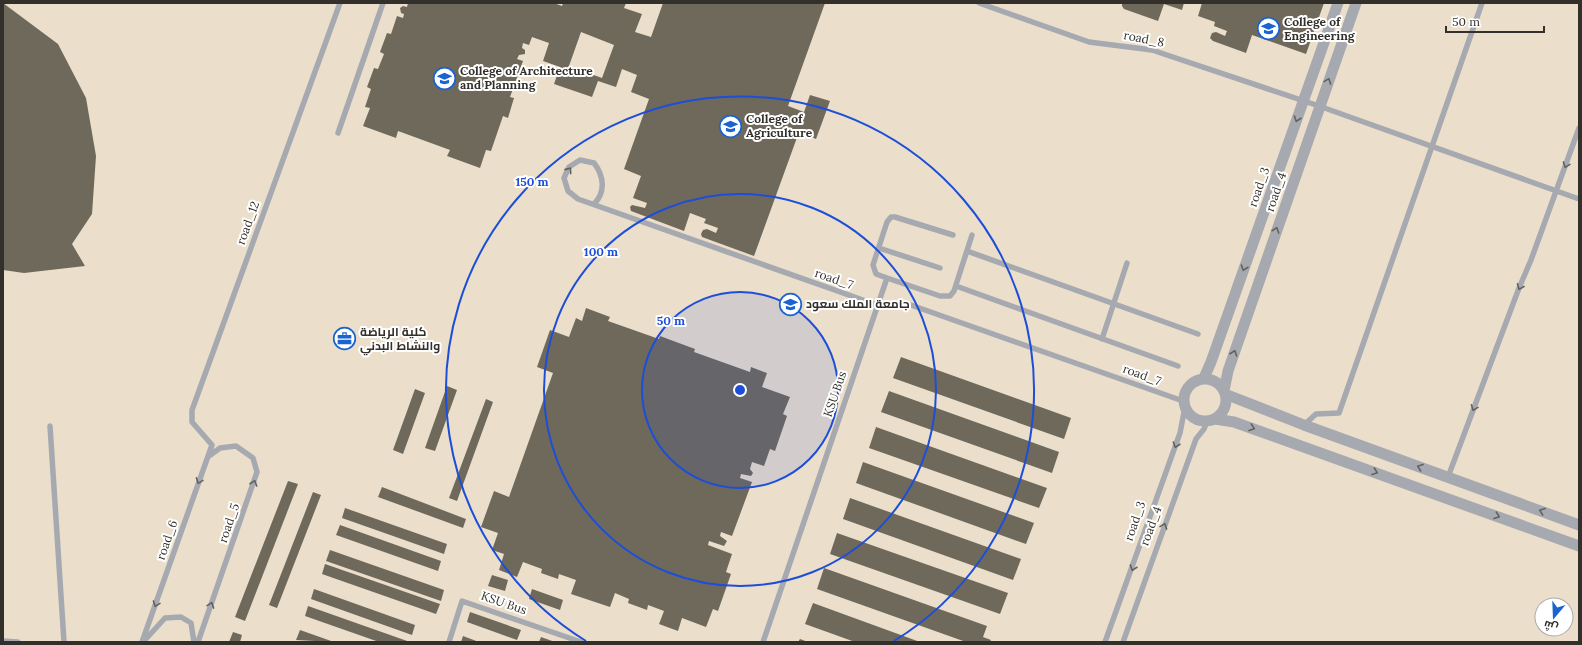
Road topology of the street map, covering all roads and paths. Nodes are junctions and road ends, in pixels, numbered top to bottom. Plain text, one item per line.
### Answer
1 (340, 3) edge
2 (383, 3) edge
3 (980, 3) edge
4 (1338, 3) edge
5 (1356, 3) edge
6 (1482, 3) edge
7 (1303, 101) junction
8 (1319, 106) junction
9 (1579, 128) edge
10 (338, 133) dead end
11 (1432, 146) junction
12 (1556, 191) junction
13 (1579, 199) edge
14 (594, 204) junction
15 (954, 235) dead end
16 (972, 235) dead end
17 (879, 248) junction
18 (967, 251) junction
19 (1127, 263) dead end
20 (940, 268) dead end
21 (886, 278) junction
22 (956, 286) junction
23 (1114, 303) junction
24 (877, 305) junction
25 (1198, 334) dead end
26 (1102, 339) junction
27 (1178, 366) dead end
28 (1204, 378) junction
29 (1225, 392) junction
30 (1184, 404) junction
31 (1211, 420) junction
32 (1304, 425) junction
33 (50, 426) dead end
34 (212, 445) joint
35 (209, 456) junction
36 (1448, 477) junction
37 (1579, 525) edge
38 (1579, 546) edge
39 (3, 641) edge
40 (18, 642) edge
41 (64, 642) edge
42 (143, 642) edge
43 (194, 642) edge
44 (198, 642) edge
45 (448, 642) edge
46 (581, 642) edge
47 (763, 642) edge
48 (1106, 642) edge
49 (1123, 642) edge

1 - 34 lane, road_12
2 - 10 lane
3 - 7 lane, road_8
4 - 7 street, road_3
8 -> 5 street, road_4
6 - 11 lane
7 - 8 lane, road_8
7 -> 28 street, road_3
8 - 11 lane, road_8
29 -> 8 street, road_4
9 -> 12 lane
11 - 12 lane, road_8
11 - 32 lane
12 - 13 lane, road_8
12 -> 36 lane
14 -> 14 lane, road_7
14 - 24 lane, road_7
15 - 17 lane
16 - 18 lane
17 - 20 lane
17 - 21 lane
18 - 22 lane
18 - 23 lane
19 - 23 lane
21 - 22 lane
21 - 24 lane, KSU Bus
22 - 26 lane
23 - 25 lane
23 - 26 lane
24 - 30 lane, road_7
24 - 47 lane, KSU Bus
26 - 27 lane
28 - 29 street
28 - 30 street
29 - 31 street
29 - 32 street
30 - 31 street
30 -> 48 lane, road_3
31 -> 38 street
49 -> 31 lane, road_4
36 -> 32 street
33 - 41 lane
34 - 35 lane, road_6
35 -> 42 lane, road_6
44 -> 35 lane, road_5
37 -> 36 street
39 - 40 lane
42 - 43 lane
45 - 46 lane, KSU Bus

